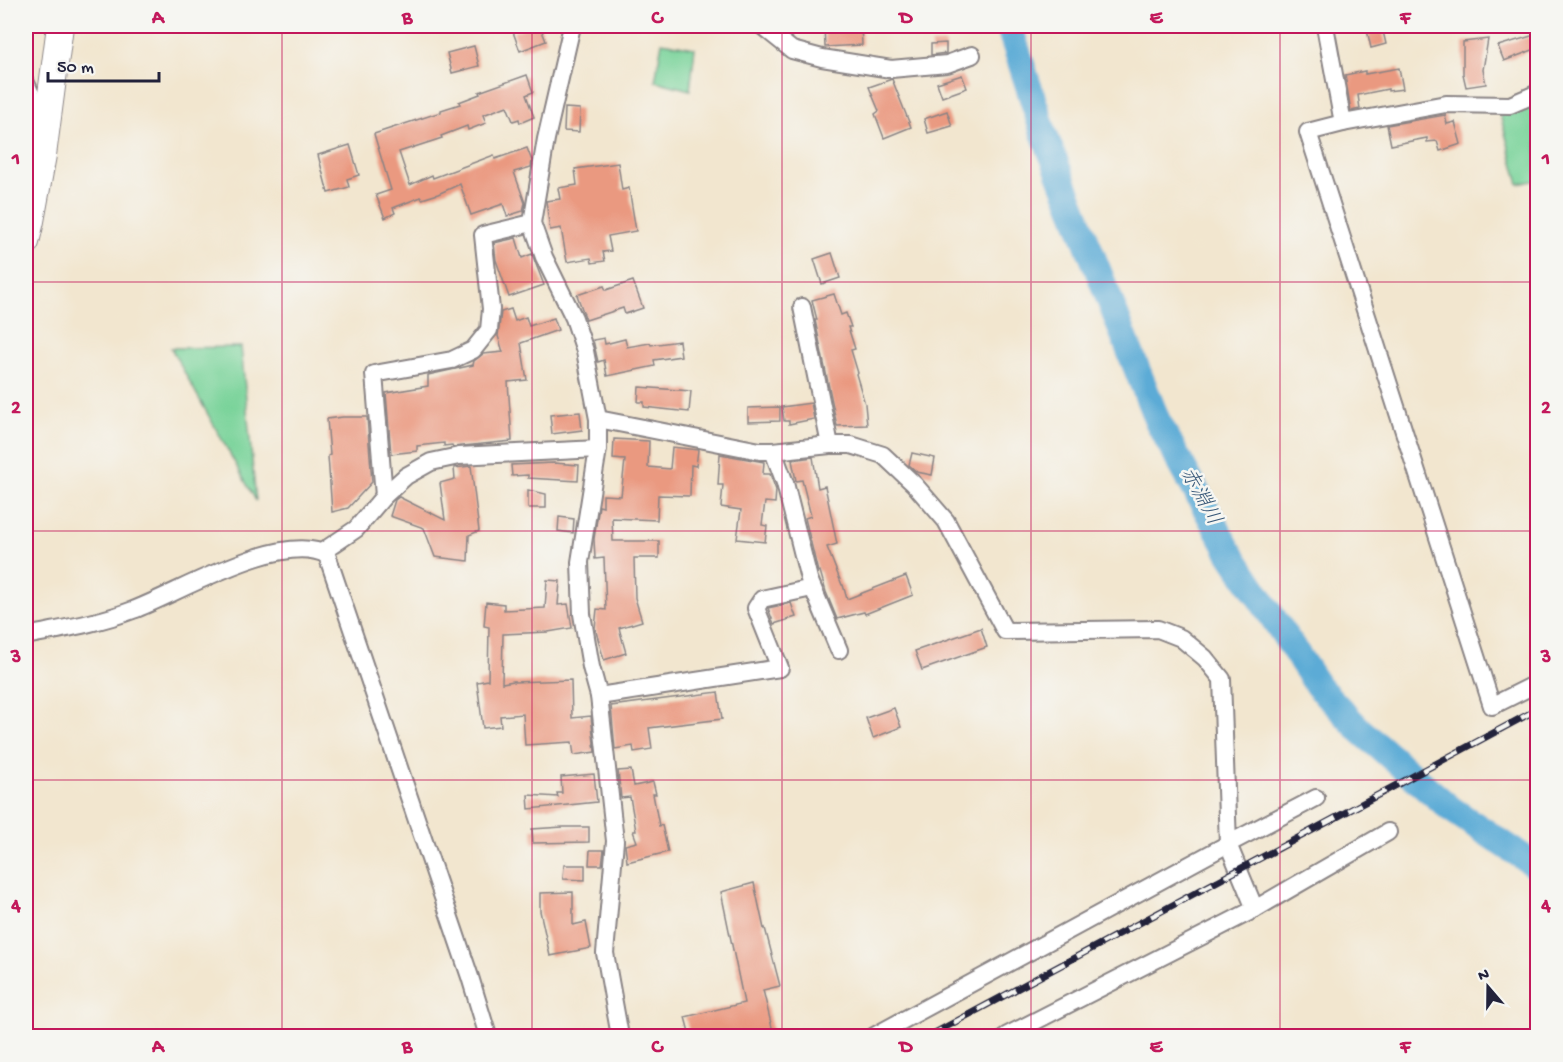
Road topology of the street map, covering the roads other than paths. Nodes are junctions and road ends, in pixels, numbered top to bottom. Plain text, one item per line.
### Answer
1 (60, 26) edge
2 (572, 26) edge
3 (762, 26) edge
4 (1325, 26) edge
5 (972, 55) dead end
6 (26, 83) edge
7 (1538, 93) edge
8 (1343, 123) junction
9 (46, 127) junction
10 (532, 223) junction
11 (26, 242) edge
12 (802, 307) dead end
13 (598, 419) junction
14 (830, 445) junction
15 (598, 449) junction
16 (773, 451) junction
17 (384, 496) junction
18 (322, 552) junction
19 (812, 588) junction
20 (26, 636) edge
21 (839, 650) dead end
22 (1538, 683) edge
23 (599, 696) junction
24 (1316, 798) dead end
25 (1388, 832) dead end
26 (1228, 844) junction
27 (1255, 909) junction
28 (488, 1036) edge
29 (620, 1036) edge
30 (874, 1036) edge
31 (1006, 1036) edge

1 - 9 main road
2 - 10 street
3 - 5 street
4 - 8 street
6 - 9 street
7 - 8 street
8 - 22 street
9 - 11 main road
10 - 13 street
10 - 17 street
12 - 14 street
13 - 15 street
13 - 16 street
14 - 16 street
14 - 26 street
15 - 17 street
15 - 23 street
16 - 19 street
17 - 18 street
18 - 20 street
18 - 28 street
19 - 21 street
19 - 23 street
23 - 29 street
24 - 26 street
25 - 27 street
26 - 27 street
26 - 30 street
27 - 31 street

